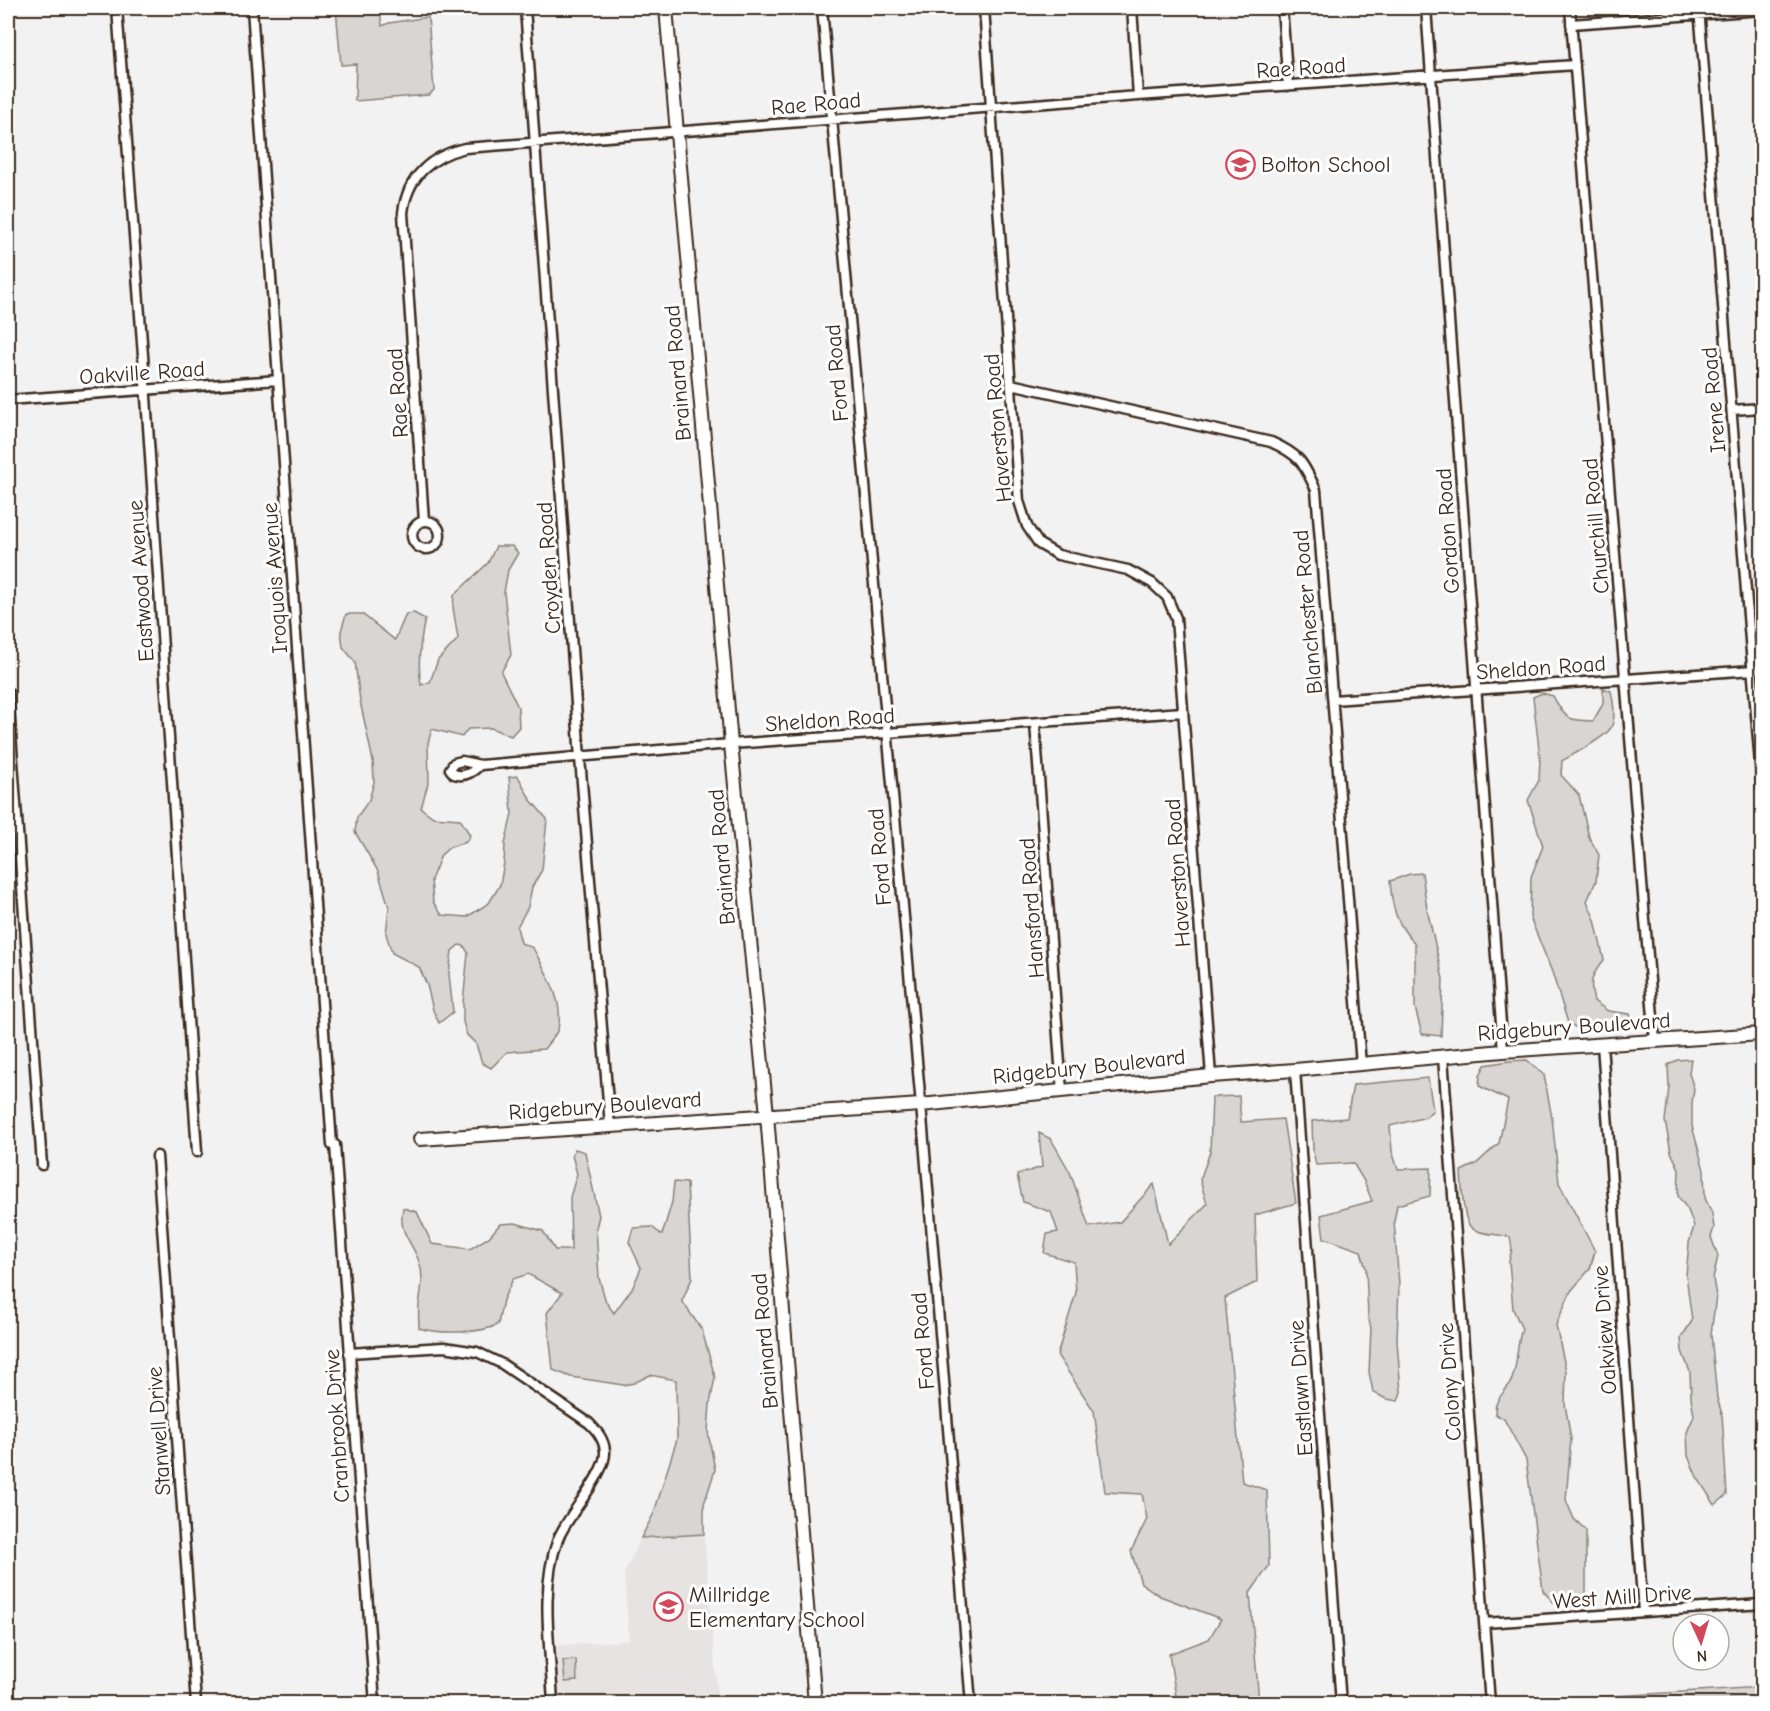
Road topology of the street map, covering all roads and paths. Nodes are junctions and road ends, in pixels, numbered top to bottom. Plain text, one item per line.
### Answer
1 (117, 8) edge
2 (252, 8) edge
3 (525, 8) edge
4 (666, 8) edge
5 (822, 8) edge
6 (984, 8) edge
7 (1132, 8) edge
8 (1282, 8) edge
9 (1426, 8) edge
10 (1570, 8) edge
11 (1762, 10) edge
12 (1699, 11) edge
13 (1571, 24) junction
14 (1575, 65) junction
15 (1431, 74) junction
16 (1288, 86) junction
17 (1138, 96) junction
18 (991, 107) junction
19 (832, 120) junction
20 (677, 132) junction
21 (535, 143) junction
22 (278, 380) junction
23 (1011, 384) junction
24 (145, 389) junction
25 (8, 400) edge
26 (1762, 408) edge
27 (1732, 410) junction
28 (424, 521) dead end
29 (1753, 670) junction
30 (1625, 679) junction
31 (1477, 690) junction
32 (8, 692) edge
33 (1333, 700) junction
34 (1183, 712) junction
35 (1035, 723) junction
36 (886, 734) junction
37 (1760, 734) edge
38 (731, 744) junction
39 (580, 758) junction
40 (480, 765) dead end
41 (1762, 789) edge
42 (1762, 1038) edge
43 (1655, 1041) junction
44 (1602, 1044) junction
45 (1503, 1051) junction
46 (1443, 1057) junction
47 (1361, 1065) junction
48 (1295, 1070) junction
49 (1211, 1076) junction
50 (1062, 1090) junction
51 (921, 1105) junction
52 (767, 1115) junction
53 (610, 1126) junction
54 (420, 1140) dead end
55 (334, 1145) joint
56 (197, 1152) dead end
57 (157, 1156) dead end
58 (42, 1165) dead end
59 (349, 1353) junction
60 (1762, 1604) edge
61 (1643, 1612) junction
62 (1484, 1623) junction
63 (196, 1704) edge
64 (375, 1704) edge
65 (553, 1704) edge
66 (815, 1704) edge
67 (971, 1704) edge
68 (1341, 1704) edge
69 (1490, 1704) edge

1 - 24 street, Eastwood Avenue
2 - 22 street, Iroquois Avenue
3 - 21 street, Croyden Road
4 - 20 street, Brainard Road
5 - 19 street, Ford Road
6 - 18 street, Haverston Road
7 - 17 street
8 - 16 street
9 - 15 street, Gordon Road
10 - 13 street, Churchill Road
11 - 12 street
12 - 13 street
12 - 27 street, Irene Road
13 - 14 street, Churchill Road
14 - 15 street, Rae Road
14 - 30 street, Churchill Road
15 - 16 street, Rae Road
15 - 31 street, Gordon Road
16 - 17 street, Rae Road
17 - 18 street, Rae Road
18 - 19 street, Rae Road
18 - 23 street, Haverston Road
19 - 20 street, Rae Road
19 - 36 street, Ford Road
20 - 21 street, Rae Road
20 - 38 street, Brainard Road
21 - 28 street, Rae Road
21 - 39 street, Croyden Road
22 - 24 street, Oakville Road
22 - 55 street, Iroquois Avenue
23 - 33 street, Blanchester Road
23 - 34 street, Haverston Road
24 - 25 street, Oakville Road
24 - 56 street, Eastwood Avenue
26 - 27 street
27 - 29 street, Irene Road
29 - 30 street, Sheldon Road
29 - 37 street, Irene Road
30 - 31 street, Sheldon Road
30 - 43 street, Churchill Road
31 - 33 street, Sheldon Road
31 - 45 street, Gordon Road
32 - 58 street
33 - 47 street, Blanchester Road
34 - 35 street, Sheldon Road
34 - 49 street, Haverston Road
35 - 36 street, Sheldon Road
35 - 50 street, Hansford Road
36 - 38 street, Sheldon Road
36 - 51 street, Ford Road
37 - 41 street, Irene Road
38 - 39 street, Sheldon Road
38 - 52 street, Brainard Road
39 - 40 street, Sheldon Road
39 - 53 street, Croyden Road
42 - 43 street, Ridgebury Boulevard
43 - 44 street, Ridgebury Boulevard
44 - 45 street, Ridgebury Boulevard
44 - 61 street, Oakview Drive
45 - 46 street, Ridgebury Boulevard
46 - 47 street, Ridgebury Boulevard
46 - 62 street, Colony Drive
47 - 48 street, Ridgebury Boulevard
48 - 49 street, Ridgebury Boulevard
48 - 68 street, Eastlawn Drive
49 - 50 street, Ridgebury Boulevard
50 - 51 street, Ridgebury Boulevard
51 - 52 street, Ridgebury Boulevard
51 - 67 street, Ford Road
52 - 53 street, Ridgebury Boulevard
52 - 66 street, Brainard Road
53 - 54 street, Ridgebury Boulevard
55 - 59 street, Cranbrook Drive
57 - 63 street, Stanwell Drive
59 - 64 street, Cranbrook Drive
59 - 65 street
60 - 61 street, West Mill Drive
61 - 62 street, West Mill Drive
62 - 69 street, Colony Drive

